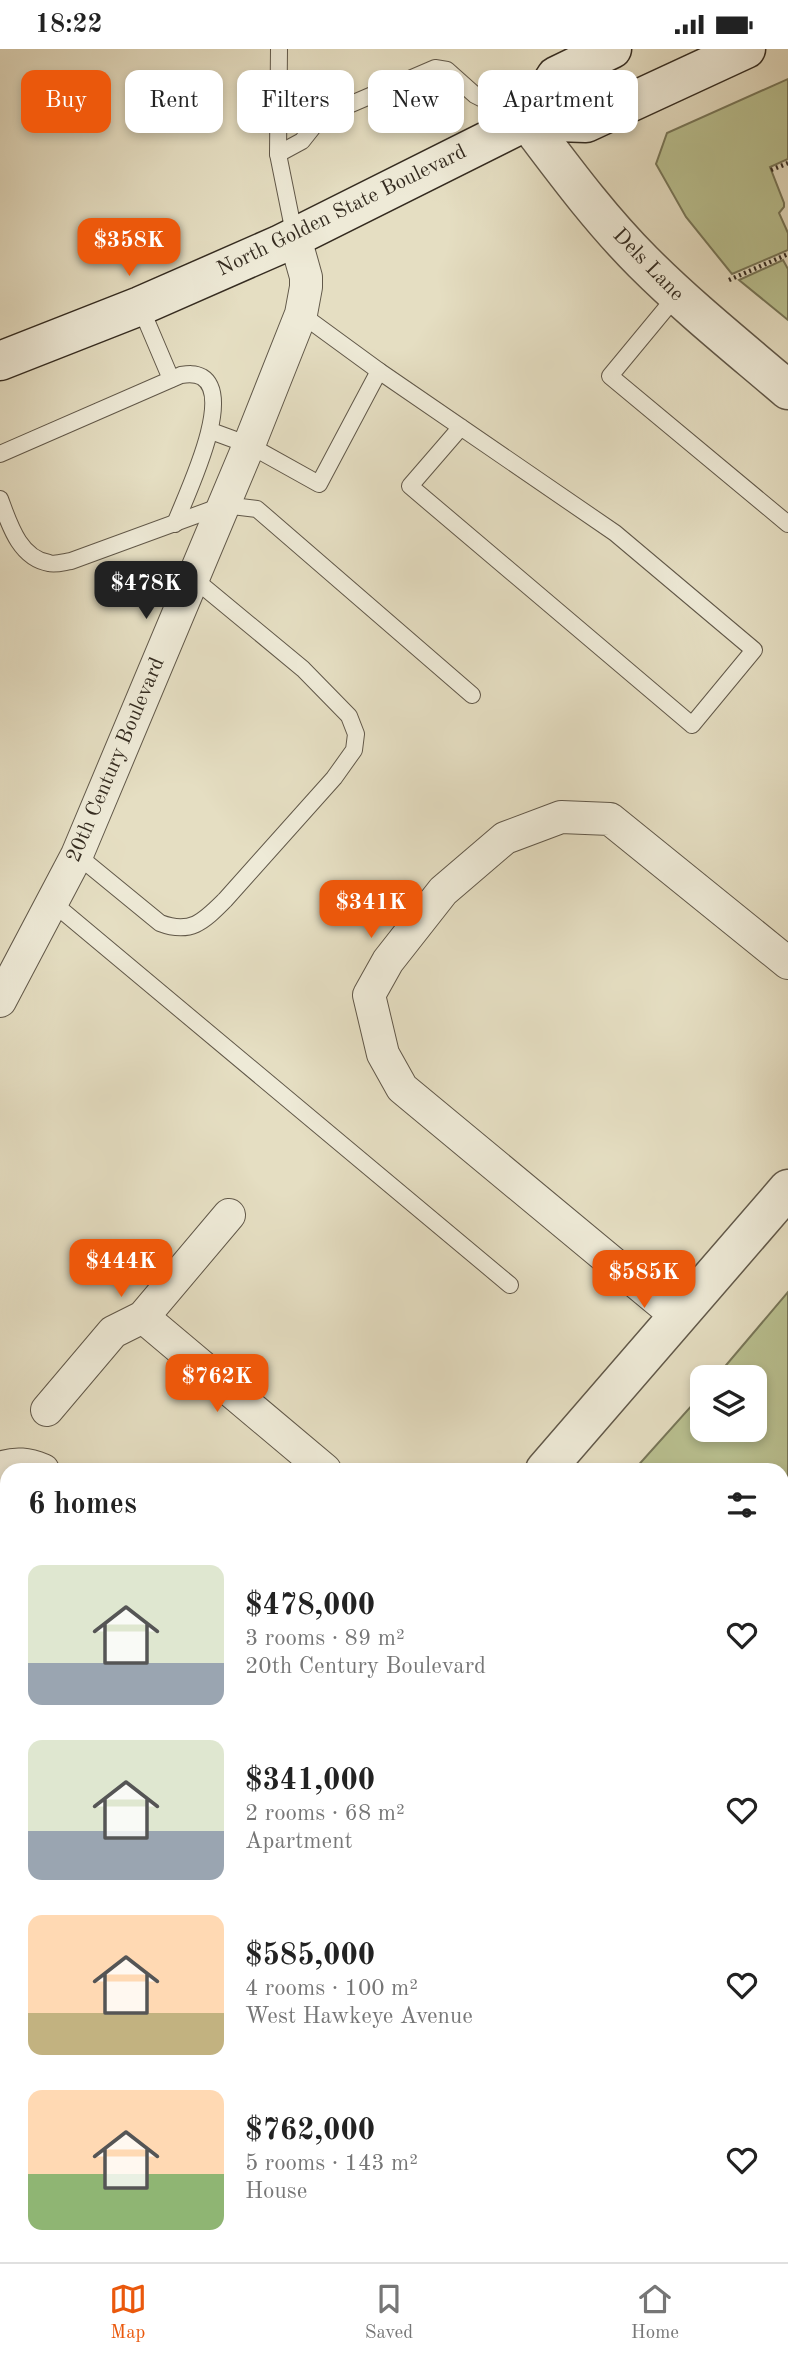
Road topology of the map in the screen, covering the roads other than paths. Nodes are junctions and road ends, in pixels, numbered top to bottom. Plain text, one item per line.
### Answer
1 (279, 49) edge
2 (612, 49) edge
3 (746, 49) edge
4 (568, 70) edge
5 (478, 96) edge
6 (638, 99) edge
7 (503, 133) edge
8 (536, 133) edge
9 (278, 153) junction
10 (295, 237) junction
11 (677, 295) junction
12 (140, 306) junction
13 (301, 314) junction
14 (0, 361) edge
15 (379, 371) junction
16 (171, 379) junction
17 (788, 390) edge
18 (461, 427) junction
19 (211, 431) junction
20 (249, 445) junction
21 (0, 454) edge
22 (0, 499) edge
23 (224, 505) junction
24 (175, 524) junction
25 (788, 524) edge
26 (193, 578) junction
27 (472, 695) dead end
28 (77, 855) junction
29 (53, 903) junction
30 (788, 963) edge
31 (0, 1001) edge
32 (788, 1189) edge
33 (229, 1215) dead end
34 (510, 1285) dead end
35 (143, 1317) junction
36 (678, 1317) junction
37 (47, 1410) dead end
38 (317, 1463) edge
39 (551, 1463) edge

1 - 9 lane
2 - 4 main road
3 - 6 main road, North Golden State Boulevard
5 - 9 lane
7 - 10 main road, North Golden State Boulevard
8 - 11 main road, Dels Lane
9 - 10 lane
10 - 12 main road, North Golden State Boulevard
10 - 13 street, 20th Century Boulevard
11 - 17 main road, Dels Lane
11 - 25 lane
12 - 14 main road, North Golden State Boulevard
12 - 16 lane
13 - 15 lane
13 - 20 street, 20th Century Boulevard
15 - 18 lane
15 - 20 lane
16 - 19 lane
16 - 21 lane
18 - 18 lane
19 - 20 lane
19 - 24 lane
20 - 23 street, 20th Century Boulevard
22 - 24 lane
23 - 24 lane
23 - 26 street, 20th Century Boulevard
23 - 27 lane
26 - 28 street, 20th Century Boulevard
26 - 28 lane
28 - 29 street, 20th Century Boulevard
29 - 31 street, 20th Century Boulevard
29 - 34 lane
30 - 36 street
32 - 36 main road
33 - 35 street
35 - 37 street
35 - 38 street
36 - 39 main road

